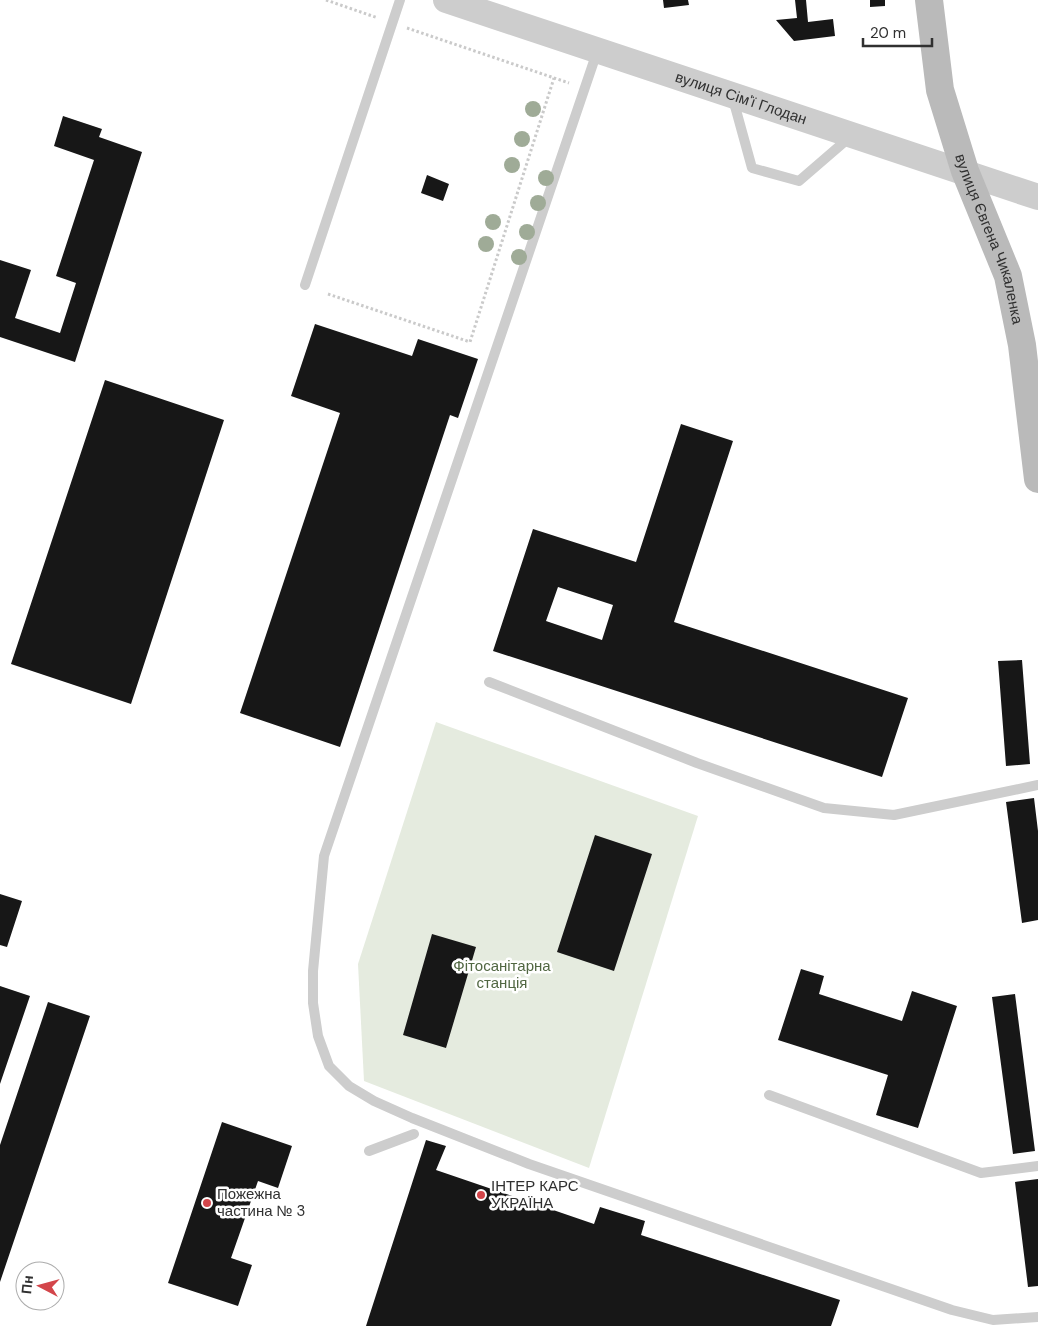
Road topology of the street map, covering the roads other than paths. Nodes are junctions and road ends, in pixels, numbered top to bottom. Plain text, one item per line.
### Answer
1 (400, 0) edge
2 (446, 0) edge
3 (930, 0) edge
4 (597, 51) junction
5 (732, 95) junction
6 (853, 135) junction
7 (965, 171) junction
8 (1038, 197) edge
9 (305, 285) dead end
10 (1038, 479) edge
11 (489, 682) dead end
12 (1038, 784) edge
13 (769, 1095) dead end
14 (417, 1120) junction
15 (369, 1151) dead end
16 (1038, 1166) edge
17 (1038, 1317) edge

1 - 9 lane
2 - 4 street, вулиця Сім'ї Глодан
3 - 7 main road, вулиця Євгена Чикаленка
4 - 5 street, вулиця Сім'ї Глодан
4 - 14 lane
5 - 6 street, вулиця Сім'ї Глодан
5 - 6 lane
6 - 7 street, вулиця Сім'ї Глодан
7 - 8 street, вулиця Сім'ї Глодан
7 - 10 main road, вулиця Євгена Чикаленка
11 - 12 lane
13 - 16 lane
14 - 15 lane
14 - 17 lane

